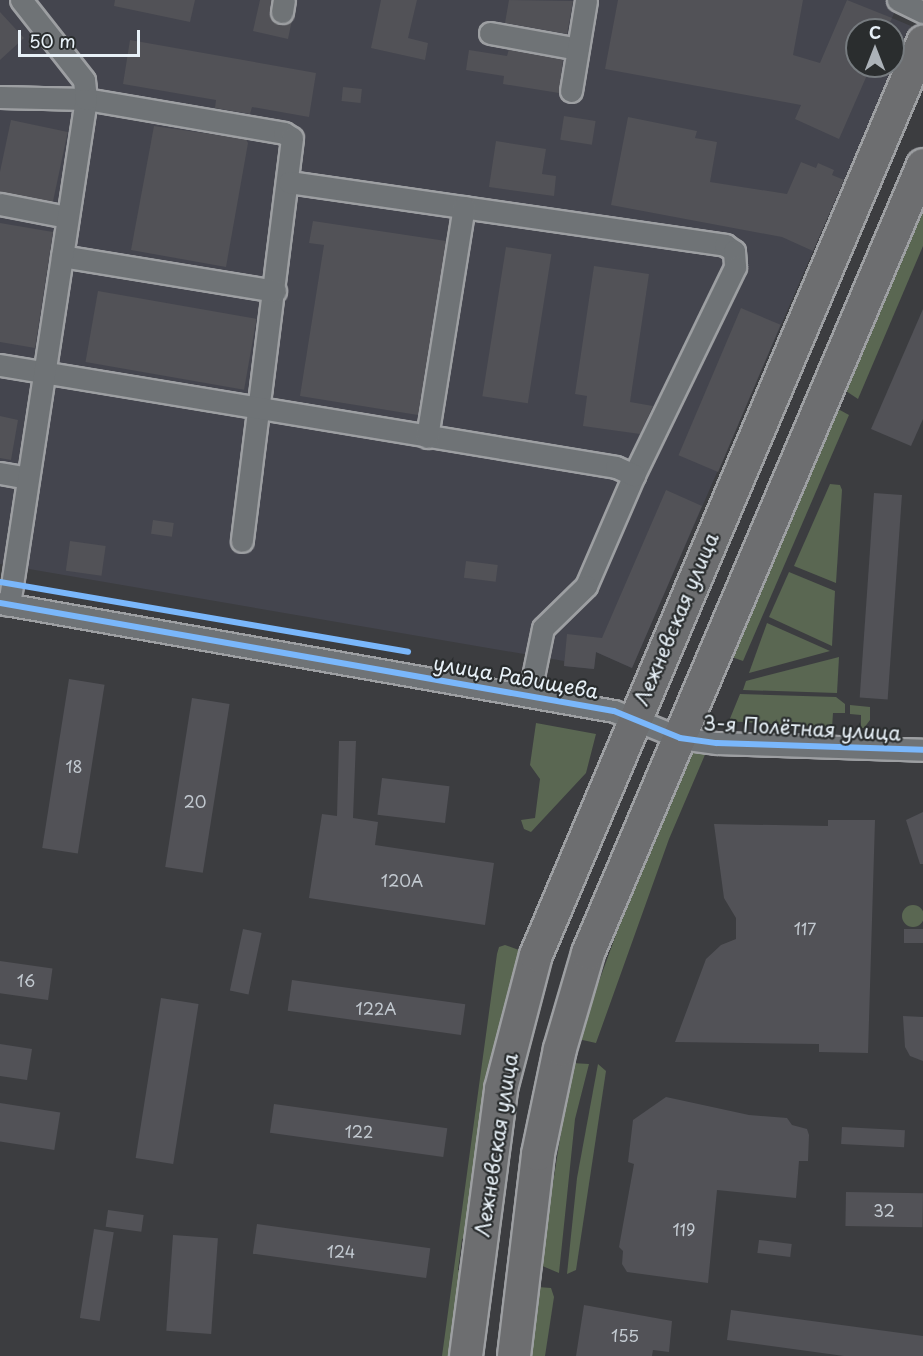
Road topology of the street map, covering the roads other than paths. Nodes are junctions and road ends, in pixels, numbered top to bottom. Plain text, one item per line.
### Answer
1 (21, 0) edge
2 (586, 0) edge
3 (898, 0) edge
4 (923, 12) edge
5 (490, 33) dead end
6 (923, 42) edge
7 (578, 49) junction
8 (571, 91) dead end
9 (0, 97) edge
10 (86, 99) junction
11 (923, 165) edge
12 (290, 182) junction
13 (0, 204) edge
14 (464, 207) junction
15 (67, 217) junction
16 (62, 256) junction
17 (275, 291) junction
18 (0, 365) edge
19 (44, 373) junction
20 (260, 410) junction
21 (427, 437) junction
22 (0, 473) edge
23 (634, 475) junction
24 (28, 478) junction
25 (242, 541) dead end
26 (5, 604) edge
27 (529, 696) junction
28 (634, 719) junction
29 (680, 738) junction
30 (923, 750) edge
31 (466, 1356) edge
32 (514, 1356) edge

1 - 10 street
2 - 7 street
3 - 4 street
5 - 7 street
6 - 28 highway, Лежневская улица
7 - 8 street
9 - 10 street
10 - 12 street
10 - 15 street
11 - 29 highway
12 - 14 street
12 - 17 street
13 - 15 street
14 - 21 street
14 - 23 street
15 - 16 street
16 - 17 street
16 - 19 street
17 - 20 street
18 - 19 street
19 - 20 street
19 - 24 street
20 - 21 street
20 - 25 street
21 - 23 street
22 - 24 street
23 - 27 street
24 - 26 street
26 - 27 street, улица Радищева
27 - 28 street, улица Радищева
28 - 29 street, улица Радищева
28 - 31 highway, Лежневская улица
29 - 30 street, 3-я Полётная улица
29 - 32 highway

